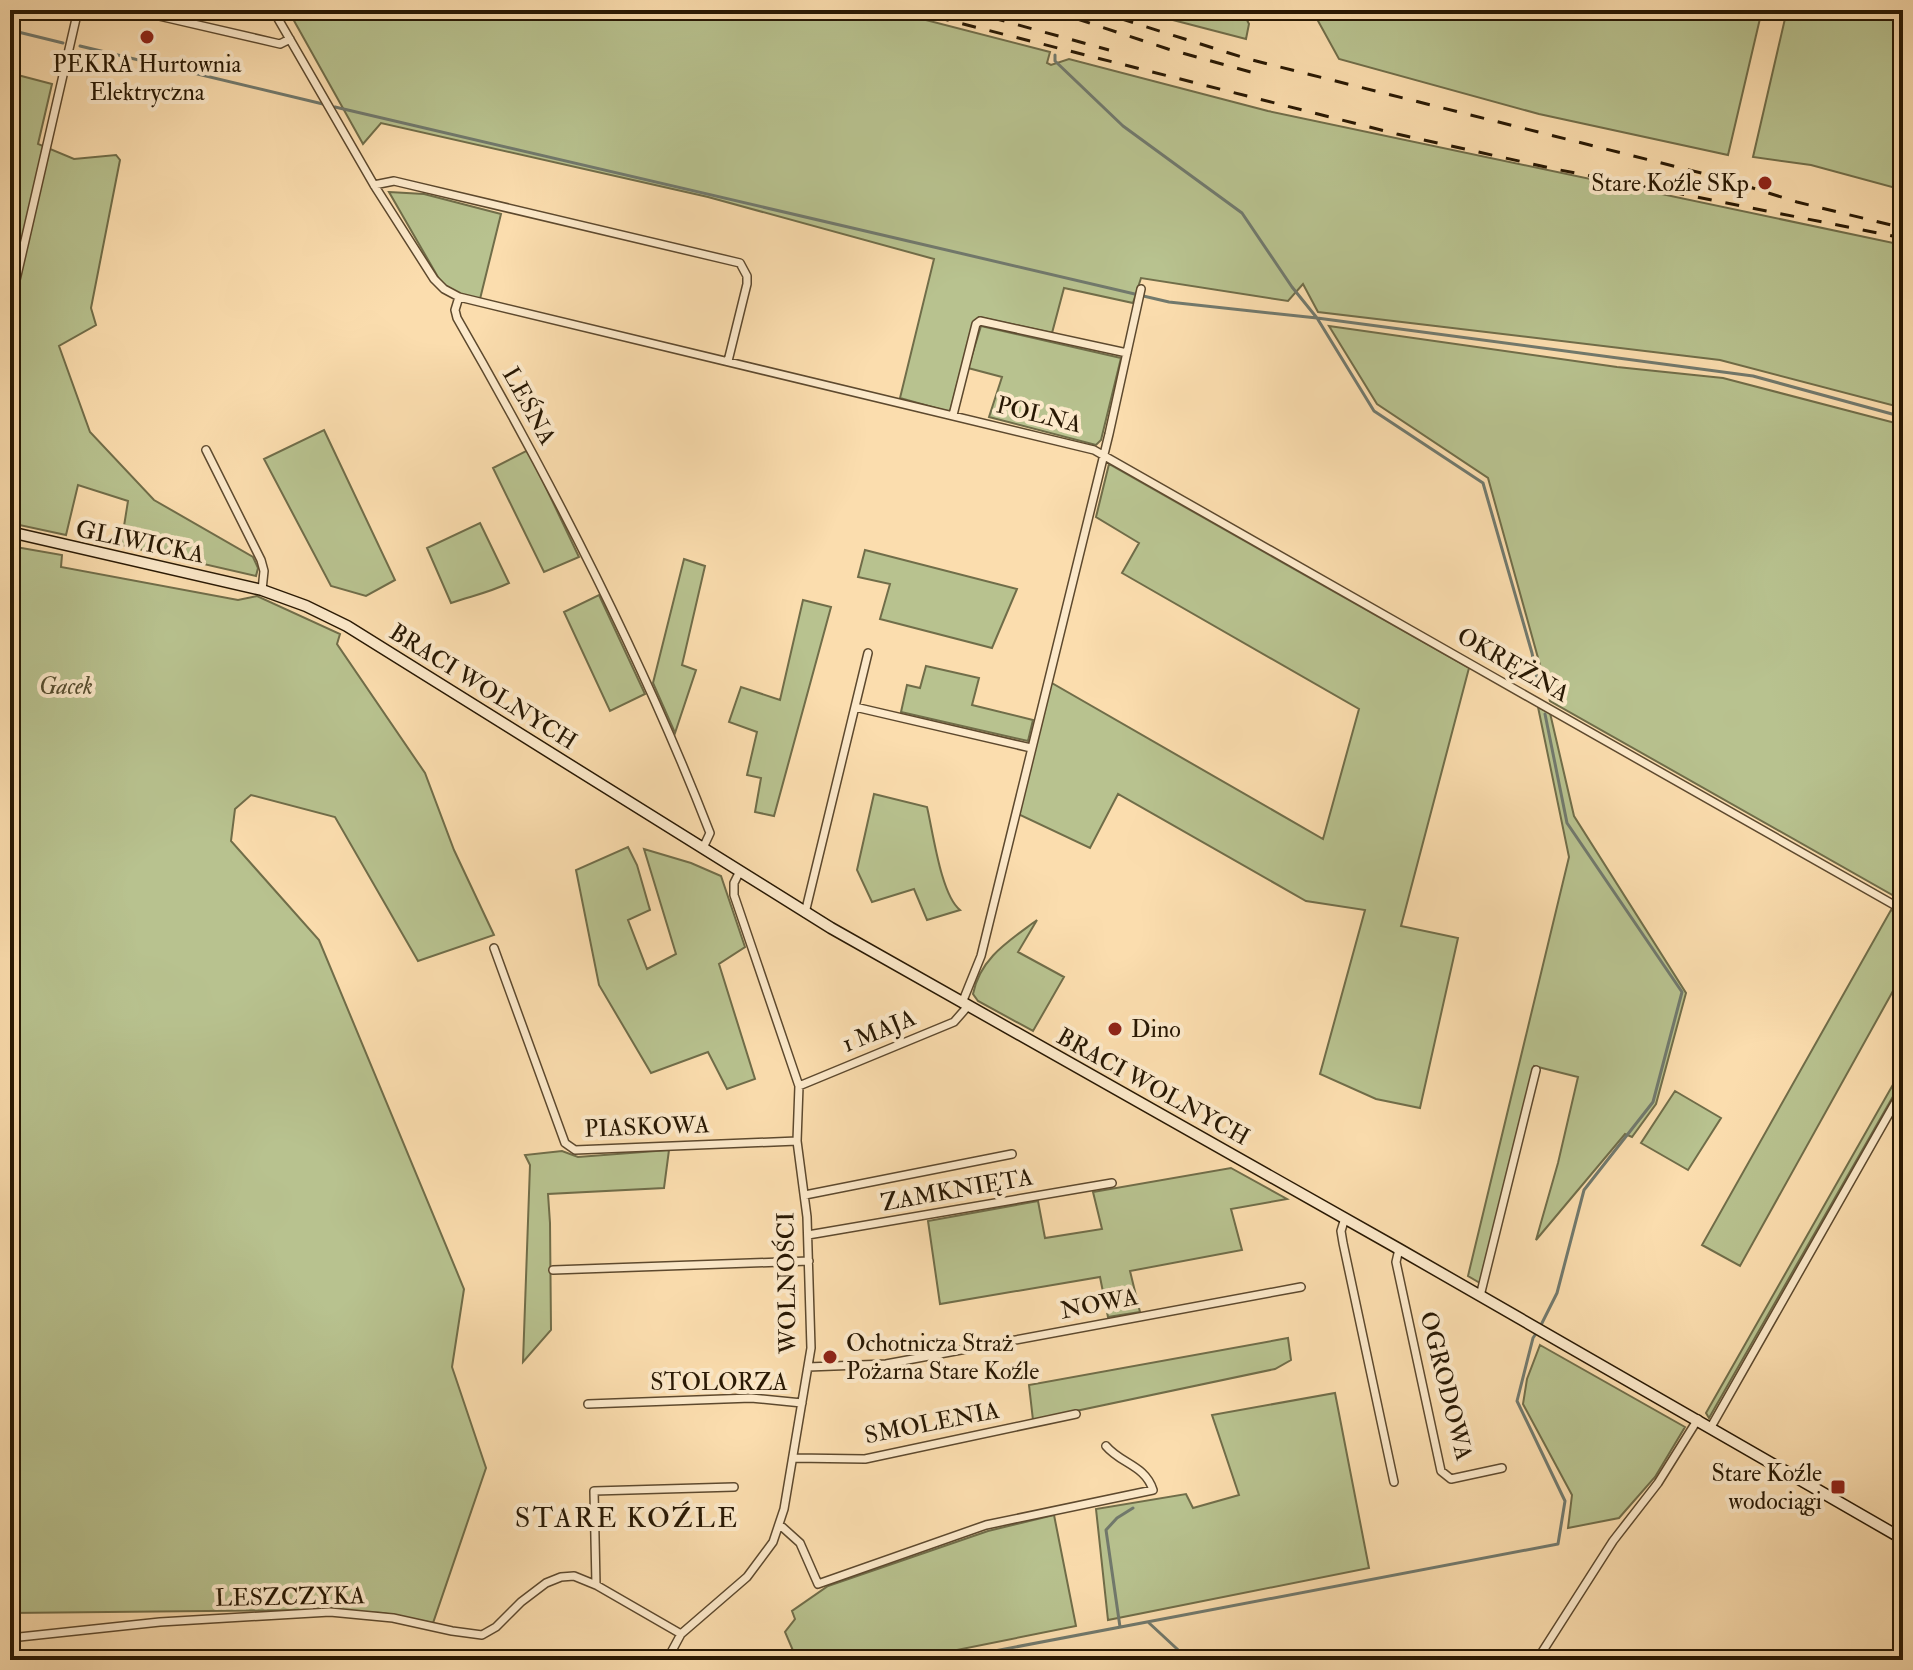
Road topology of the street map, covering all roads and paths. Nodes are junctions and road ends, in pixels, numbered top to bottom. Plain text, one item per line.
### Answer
1 (78, 10) edge
2 (133, 10) edge
3 (273, 10) edge
4 (290, 39) junction
5 (374, 185) junction
6 (1140, 294) dead end
7 (459, 297) junction
8 (10, 306) edge
9 (1127, 353) junction
10 (728, 361) junction
11 (953, 415) junction
12 (206, 450) dead end
13 (1104, 454) junction
14 (10, 532) edge
15 (262, 590) junction
16 (868, 653) dead end
17 (855, 707) junction
18 (1031, 748) junction
19 (703, 848) junction
20 (740, 871) junction
21 (1903, 910) edge
22 (805, 913) junction
23 (494, 948) dead end
24 (965, 1004) junction
25 (1536, 1070) dead end
26 (799, 1086) junction
27 (1903, 1089) edge
28 (797, 1141) junction
29 (1012, 1154) dead end
30 (1112, 1183) dead end
31 (805, 1195) junction
32 (1345, 1218) junction
33 (808, 1235) junction
34 (1399, 1249) junction
35 (809, 1261) junction
36 (553, 1270) dead end
37 (1301, 1287) dead end
38 (1480, 1296) junction
39 (808, 1367) junction
40 (802, 1403) junction
41 (588, 1404) dead end
42 (1076, 1414) dead end
43 (1698, 1419) junction
44 (1711, 1427) junction
45 (1106, 1446) dead end
46 (793, 1458) junction
47 (1502, 1468) dead end
48 (1394, 1482) dead end
49 (734, 1487) dead end
50 (780, 1525) junction
51 (1903, 1539) edge
52 (596, 1585) junction
53 (681, 1634) junction
54 (10, 1638) edge
55 (667, 1660) edge
56 (1537, 1660) edge

1 - 8 street
2 - 4 street
3 - 4 street
4 - 5 street
5 - 7 street
5 - 10 street
6 - 9 street
7 - 10 street, POLNA
7 - 19 street, LEŚNA
9 - 11 street
9 - 13 street
10 - 11 street, POLNA
11 - 13 street, POLNA
12 - 15 street
13 - 18 street, POLNA
13 - 21 street, OKRĘŻNA
14 - 15 main road, GLIWICKA
15 - 19 main road, BRACI WOLNYCH
16 - 17 street
17 - 18 street
17 - 22 street
18 - 24 street, POLNA
19 - 20 main road, BRACI WOLNYCH
20 - 22 main road, BRACI WOLNYCH
20 - 26 street, WOLNOŚCI
22 - 24 main road, BRACI WOLNYCH
23 - 28 street, PIASKOWA
24 - 26 street, 1 MAJA
24 - 32 main road, BRACI WOLNYCH
25 - 38 street
26 - 28 street, WOLNOŚCI
27 - 44 street
28 - 31 street, WOLNOŚCI
29 - 31 street
30 - 33 street, ZAMKNIĘTA
31 - 33 street, WOLNOŚCI
32 - 34 main road, BRACI WOLNYCH
32 - 48 street
33 - 35 street, WOLNOŚCI
34 - 38 main road, BRACI WOLNYCH
34 - 47 street, OGRODOWA
35 - 36 street
35 - 39 street, WOLNOŚCI
37 - 39 street, NOWA
38 - 43 main road, BRACI WOLNYCH
39 - 40 street, WOLNOŚCI
40 - 41 street, STOLORZA
40 - 46 street, WOLNOŚCI
42 - 46 street, SMOLENIA
43 - 44 main road, BRACI WOLNYCH
43 - 56 street
44 - 51 main road, BRACI WOLNYCH
45 - 50 street
46 - 50 street, WOLNOŚCI
49 - 52 street
50 - 53 street, WOLNOŚCI
52 - 53 street, LESZCZYKA
52 - 54 street, LESZCZYKA
53 - 55 street, WOLNOŚCI

